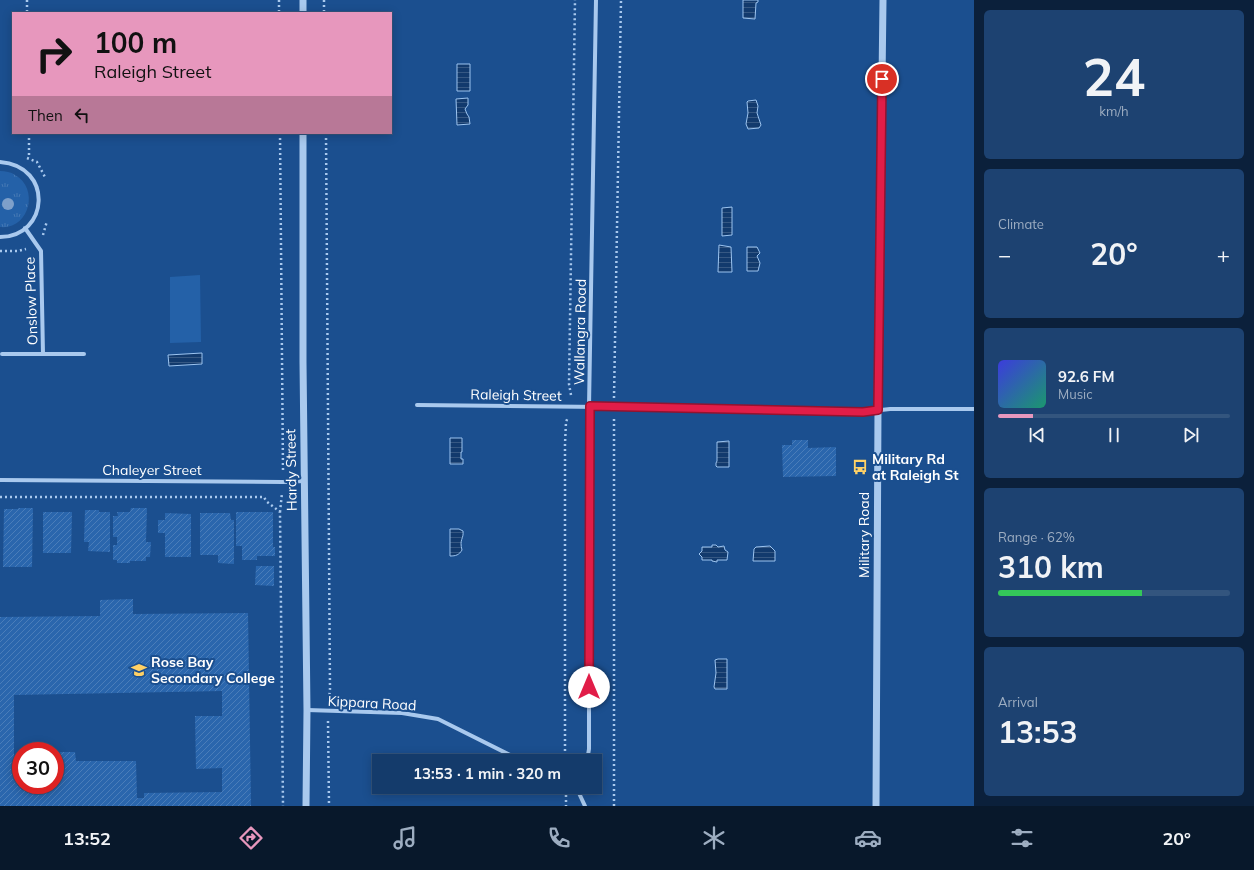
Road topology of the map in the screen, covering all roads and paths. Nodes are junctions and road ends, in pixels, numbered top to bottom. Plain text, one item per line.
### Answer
1 (27, 0) edge
2 (279, 0) edge
3 (303, 0) edge
4 (324, 0) edge
5 (575, 0) edge
6 (596, 0) edge
7 (883, 0) edge
8 (27, 12) edge
9 (279, 12) edge
10 (303, 12) edge
11 (324, 12) edge
12 (29, 134) edge
13 (280, 134) edge
14 (303, 134) edge
15 (326, 134) edge
16 (0, 162) edge
17 (30, 175) junction
18 (25, 228) junction
19 (0, 236) edge
20 (2, 354) dead end
21 (43, 354) junction
22 (84, 354) dead end
23 (417, 405) dead end
24 (573, 406) junction
25 (590, 406) junction
26 (974, 409) edge
27 (878, 410) junction
28 (0, 480) edge
29 (304, 481) junction
30 (283, 482) junction
31 (0, 497) edge
32 (280, 512) junction
33 (307, 710) junction
34 (328, 711) junction
35 (508, 754) edge
36 (565, 754) edge
37 (588, 754) edge
38 (580, 794) edge
39 (283, 806) edge
40 (306, 806) edge
41 (329, 806) edge
42 (585, 806) edge
43 (876, 806) edge

1 - 8 path
2 - 9 path
3 - 10 street
4 - 11 path
5 - 24 path
6 - 25 street, Wallangra Road
7 - 27 street, Military Road
12 - 17 path
13 - 30 path
14 - 29 street, Hardy Street
15 - 34 path
16 - 17 street
17 - 18 street
18 - 19 street
18 - 21 street, Onslow Place
20 - 21 street, Onslow Place
21 - 22 street, Onslow Place
23 - 24 street, Raleigh Street
24 - 25 street, Raleigh Street
24 - 36 path
25 - 27 street, Raleigh Street
25 - 37 street, Wallangra Road
26 - 27 street, Raleigh Street
27 - 43 street, Military Road
28 - 30 street, Chaleyer Street
29 - 30 street, Chaleyer Street
29 - 33 street, Hardy Street
30 - 32 path
31 - 32 path
32 - 39 path
33 - 34 street, Kippara Road
33 - 40 street, Hardy Street
34 - 35 street, Kippara Road
34 - 41 path
38 - 42 street

